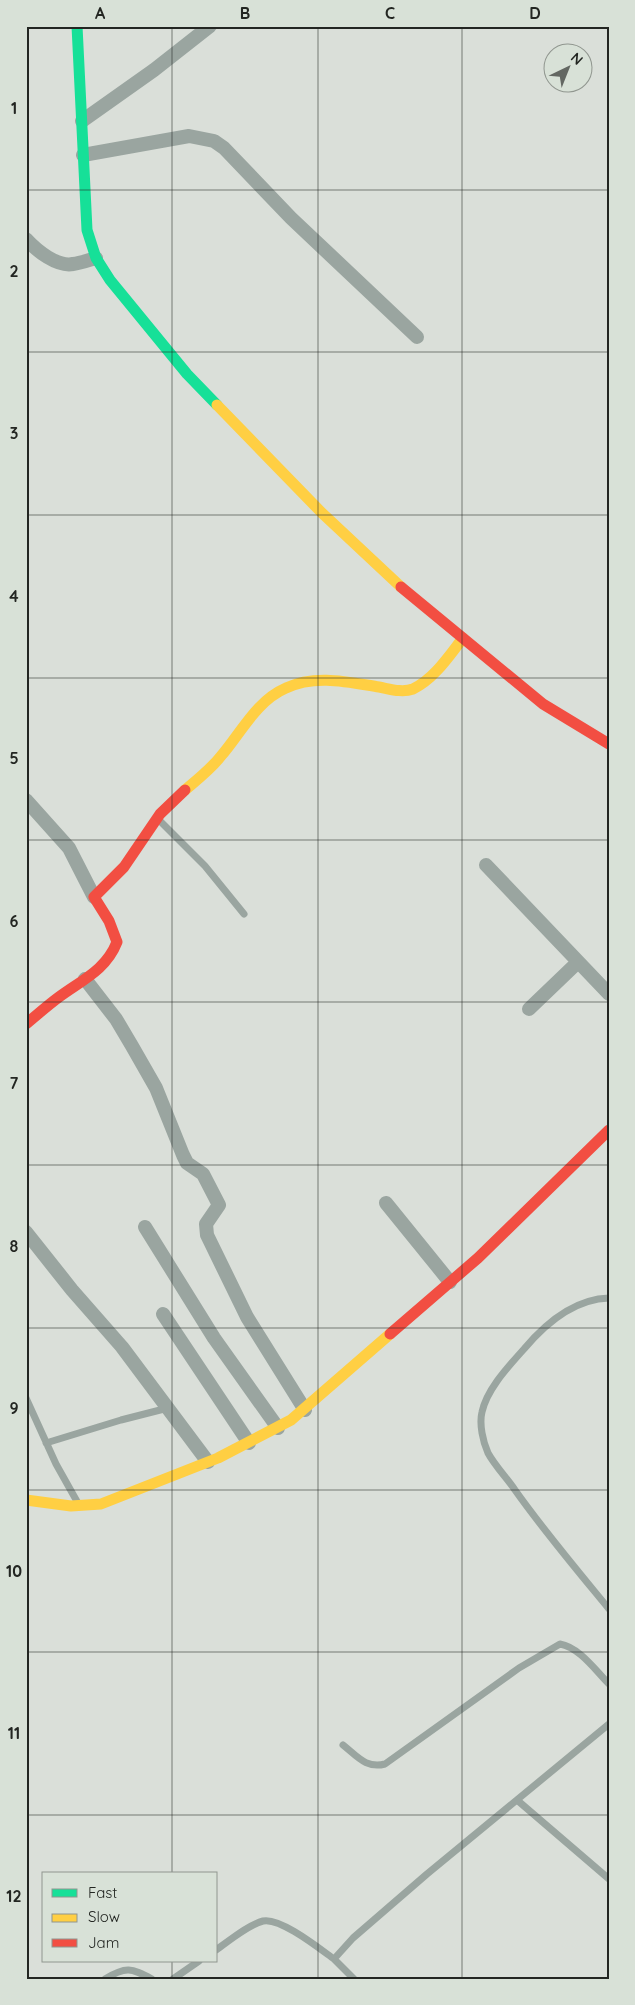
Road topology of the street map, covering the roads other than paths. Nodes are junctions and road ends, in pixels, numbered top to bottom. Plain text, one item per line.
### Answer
1 (77, 26) edge
2 (210, 26) edge
3 (82, 121) junction
4 (83, 154) junction
5 (26, 239) edge
6 (96, 258) junction
7 (417, 337) dead end
8 (463, 638) junction
9 (609, 744) edge
10 (26, 800) edge
11 (157, 817) junction
12 (486, 865) dead end
13 (94, 897) junction
14 (244, 914) dead end
15 (578, 962) junction
16 (85, 979) junction
17 (609, 994) edge
18 (529, 1009) dead end
19 (26, 1024) edge
20 (609, 1130) edge
21 (386, 1202) dead end
22 (145, 1227) dead end
23 (26, 1232) edge
24 (450, 1282) junction
25 (609, 1298) edge
26 (163, 1314) dead end
27 (26, 1398) edge
28 (169, 1408) junction
29 (305, 1410) junction
30 (278, 1428) junction
31 (46, 1443) junction
32 (249, 1443) junction
33 (208, 1462) junction
34 (26, 1500) edge
35 (80, 1507) junction
36 (609, 1609) edge
37 (609, 1684) edge
38 (609, 1724) edge
39 (343, 1745) dead end
40 (517, 1800) junction
41 (609, 1879) edge
42 (218, 1949) edge
43 (334, 1959) junction
44 (198, 1962) edge
45 (106, 1979) edge
46 (152, 1979) edge
47 (173, 1979) edge
48 (354, 1979) edge

1 - 3 street
2 - 3 street
3 - 4 street
4 - 6 street
4 - 7 street
5 - 6 street
6 - 8 street
8 - 9 street
8 - 11 street
10 - 13 street
11 - 13 street
11 - 14 lane
12 - 15 street
13 - 16 street
15 - 17 street
15 - 18 street
16 - 19 street
16 - 29 street
20 - 24 street
21 - 24 street
22 - 30 street
23 - 28 street
24 - 29 street
25 - 36 lane
26 - 32 street
27 - 31 lane
28 - 31 lane
28 - 33 street
29 - 30 street
30 - 32 street
31 - 35 lane
32 - 33 street
33 - 35 street
34 - 35 street
37 - 39 lane
38 - 40 lane
40 - 41 lane
40 - 43 lane
42 - 43 lane
43 - 48 lane
44 - 47 lane
45 - 46 lane

